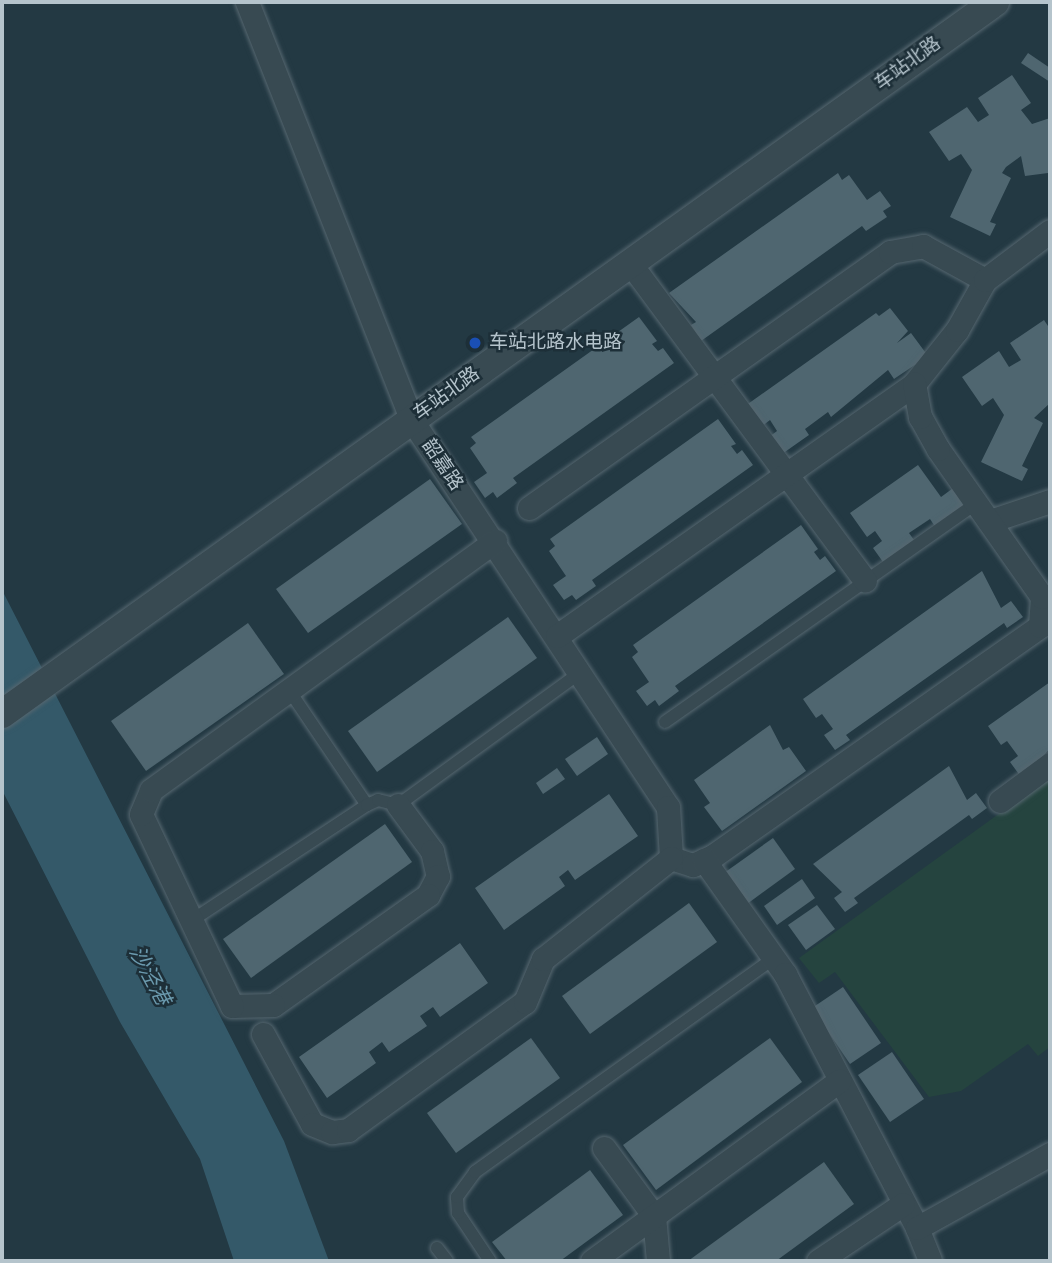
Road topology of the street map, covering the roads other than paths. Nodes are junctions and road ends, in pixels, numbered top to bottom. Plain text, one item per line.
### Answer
1 (247, 2) edge
2 (995, 2) edge
3 (1050, 231) edge
4 (630, 263) junction
5 (985, 280) junction
6 (714, 377) junction
7 (914, 384) junction
8 (411, 419) junction
9 (786, 474) junction
10 (1050, 500) edge
11 (529, 508) dead end
12 (983, 512) junction
13 (495, 541) junction
14 (866, 582) junction
15 (557, 636) junction
16 (580, 673) junction
17 (289, 690) junction
18 (2, 714) edge
19 (665, 722) dead end
20 (1050, 764) edge
21 (1000, 801) dead end
22 (367, 805) junction
23 (398, 805) junction
24 (671, 858) junction
25 (704, 860) junction
26 (191, 921) junction
27 (774, 958) junction
28 (263, 1034) dead end
29 (839, 1081) junction
30 (604, 1148) dead end
31 (1050, 1154) edge
32 (903, 1204) junction
33 (654, 1216) junction
34 (917, 1228) junction
35 (437, 1248) dead end
36 (447, 1261) edge
37 (490, 1261) edge
38 (593, 1261) edge
39 (658, 1261) edge
40 (818, 1261) edge
41 (930, 1261) edge

1 - 8 street, 韶嘉路
2 - 4 street, 车站北路
3 - 5 street
4 - 6 street
4 - 8 street, 车站北路
5 - 6 street
5 - 7 street
6 - 9 street
6 - 11 street
7 - 9 street
7 - 12 street
8 - 13 street, 韶嘉路
8 - 18 street, 车站北路
9 - 14 street
9 - 15 street
10 - 12 street
12 - 14 lane
12 - 25 street
13 - 15 street, 韶嘉路
13 - 17 street
14 - 19 lane
15 - 16 street, 韶嘉路
16 - 23 lane
16 - 24 street, 韶嘉路
17 - 22 lane
17 - 26 street
20 - 21 street
22 - 23 lane
22 - 26 lane
23 - 26 street
24 - 25 street
24 - 28 street
25 - 27 street
27 - 29 street
27 - 37 lane
29 - 32 street
29 - 33 street
30 - 33 street
31 - 34 street
32 - 34 street
32 - 40 street
33 - 38 street
33 - 39 street
34 - 41 street
35 - 36 lane

